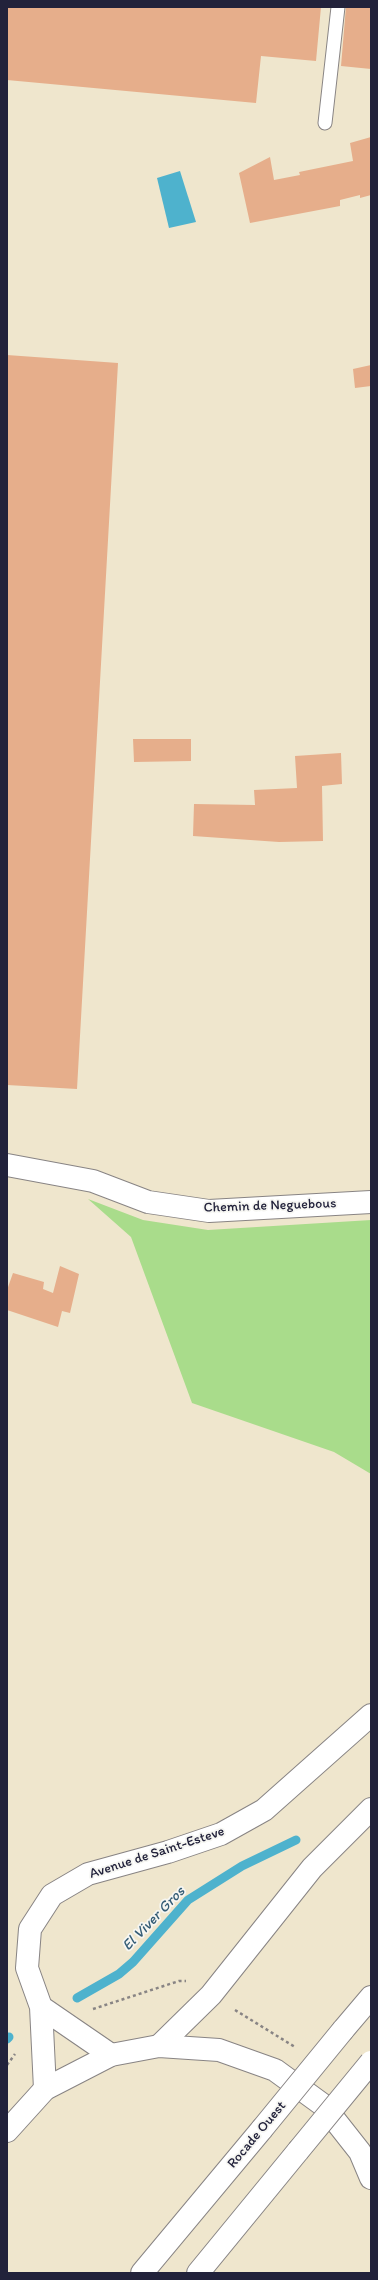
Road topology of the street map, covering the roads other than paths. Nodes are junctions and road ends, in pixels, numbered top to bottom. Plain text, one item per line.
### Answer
1 (338, 7) edge
2 (325, 123) dead end
3 (7, 1165) edge
4 (371, 1202) edge
5 (371, 1715) edge
6 (371, 1809) edge
7 (371, 1997) edge
8 (41, 2007) junction
9 (159, 2046) junction
10 (111, 2055) junction
11 (371, 2062) edge
12 (45, 2089) junction
13 (7, 2131) edge
14 (371, 2178) edge
15 (142, 2273) edge
16 (198, 2273) edge

1 - 2 lane
3 - 4 main road, Chemin de Neguebous
5 - 8 main road, Avenue de Saint-Esteve
6 - 9 main road
7 - 15 main road, Rocade Ouest, bridge
8 - 10 main road
8 - 12 main road, Avenue de Saint-Esteve
9 - 10 main road
9 - 14 main road
10 - 12 main road
11 - 16 main road, bridge
12 - 13 main road

